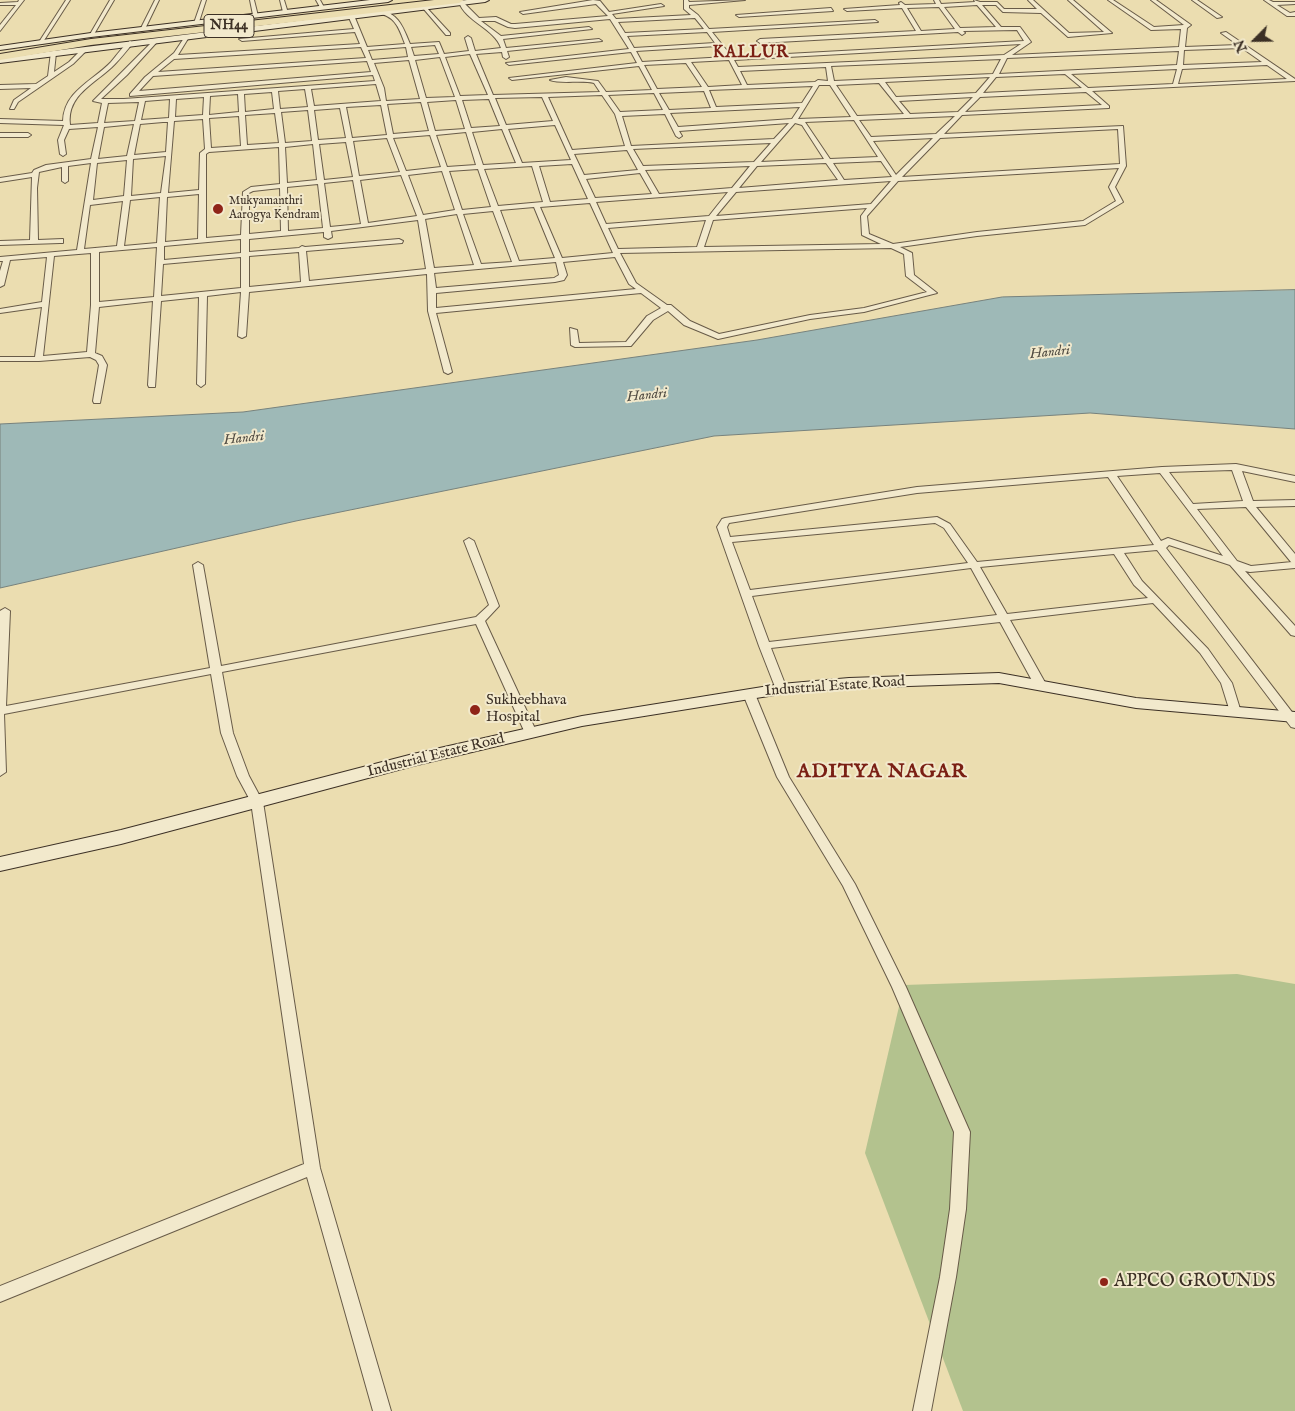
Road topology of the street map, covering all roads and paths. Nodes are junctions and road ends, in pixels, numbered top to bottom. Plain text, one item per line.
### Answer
1 (68, 0) edge
2 (112, 0) edge
3 (157, 0) edge
4 (204, 0) edge
5 (252, 0) edge
6 (282, 0) edge
7 (318, 0) edge
8 (406, 0) edge
9 (485, 0) edge
10 (743, 0) edge
11 (859, 0) edge
12 (898, 0) edge
13 (936, 0) edge
14 (1030, 0) edge
15 (1070, 0) edge
16 (1110, 0) edge
17 (1153, 0) edge
18 (1194, 0) edge
19 (1266, 0) edge
20 (596, 1) edge
21 (21, 2) edge
22 (457, 2) edge
23 (686, 2) edge
24 (976, 2) edge
25 (1295, 3) edge
26 (0, 4) edge
27 (425, 4) edge
28 (1272, 4) junction
29 (390, 6) edge
30 (661, 6) dead end
31 (940, 6) junction
32 (904, 7) junction
33 (322, 8) junction
34 (369, 8) junction
35 (867, 8) junction
36 (734, 9) dead end
37 (847, 9) dead end
38 (831, 10) dead end
39 (352, 11) junction
40 (1041, 11) junction
41 (286, 12) junction
42 (524, 12) dead end
43 (1295, 14) edge
44 (739, 15) junction
45 (0, 16) edge
46 (10, 16) junction
47 (256, 16) junction
48 (696, 16) junction
49 (612, 17) junction
50 (1219, 17) dead end
51 (478, 20) junction
52 (196, 22) junction
53 (875, 22) junction
54 (749, 27) junction
55 (1184, 27) junction
56 (999, 28) junction
57 (0, 29) edge
58 (142, 29) junction
59 (589, 29) dead end
60 (705, 29) junction
61 (357, 30) junction
62 (959, 30) junction
63 (920, 33) junction
64 (1224, 33) dead end
65 (448, 34) dead end
66 (882, 34) junction
67 (1082, 34) junction
68 (91, 35) junction
69 (242, 35) junction
70 (624, 35) junction
71 (186, 37) junction
72 (468, 38) dead end
73 (500, 38) junction
74 (41, 41) junction
75 (155, 41) junction
76 (599, 41) dead end
77 (760, 41) junction
78 (1076, 41) dead end
79 (1028, 42) junction
80 (130, 43) junction
81 (718, 44) junction
82 (971, 45) junction
83 (408, 46) junction
84 (1243, 46) junction
85 (364, 47) junction
86 (86, 48) junction
87 (894, 48) junction
88 (1071, 48) dead end
89 (1182, 49) junction
90 (0, 50) edge
91 (633, 50) junction
92 (505, 51) junction
93 (53, 53) junction
94 (243, 53) junction
95 (473, 54) junction
96 (1066, 54) junction
97 (443, 56) junction
98 (771, 56) junction
99 (0, 57) edge
100 (172, 58) junction
101 (981, 58) junction
102 (1004, 58) junction
103 (412, 59) junction
104 (731, 59) junction
105 (370, 60) junction
106 (0, 61) edge
107 (688, 62) junction
108 (904, 62) junction
109 (1266, 62) junction
110 (508, 63) junction
111 (640, 64) junction
112 (828, 65) junction
113 (1180, 66) junction
114 (245, 67) junction
115 (779, 67) junction
116 (909, 67) dead end
117 (738, 69) junction
118 (1065, 71) junction
119 (375, 73) junction
120 (152, 74) junction
121 (996, 74) junction
122 (51, 78) junction
123 (512, 78) junction
124 (880, 80) junction
125 (1293, 81) edge
126 (378, 82) junction
127 (818, 82) junction
128 (831, 82) junction
129 (247, 83) junction
130 (36, 86) junction
131 (745, 86) junction
132 (1175, 86) junction
133 (0, 87) edge
134 (308, 87) junction
135 (705, 87) junction
136 (275, 90) junction
137 (656, 90) junction
138 (1087, 90) junction
139 (241, 92) junction
140 (134, 93) junction
141 (544, 94) junction
142 (603, 94) junction
143 (208, 95) junction
144 (978, 95) junction
145 (490, 96) junction
146 (173, 98) junction
147 (458, 98) junction
148 (895, 99) junction
149 (142, 100) junction
150 (424, 100) junction
151 (105, 101) junction
152 (124, 102) junction
153 (384, 103) junction
154 (803, 105) junction
155 (343, 106) junction
156 (12, 108) dead end
157 (310, 109) junction
158 (714, 109) junction
159 (277, 111) junction
160 (667, 112) junction
161 (242, 114) junction
162 (618, 114) junction
163 (961, 114) junction
164 (908, 116) junction
165 (206, 117) junction
166 (171, 119) junction
167 (856, 119) junction
168 (0, 121) edge
169 (794, 121) junction
170 (138, 122) junction
171 (557, 123) junction
172 (66, 125) junction
173 (101, 125) junction
174 (506, 128) junction
175 (676, 129) junction
176 (469, 131) junction
177 (433, 134) junction
178 (28, 135) dead end
179 (0, 136) edge
180 (390, 137) junction
181 (938, 137) junction
182 (870, 139) junction
183 (350, 141) junction
184 (774, 141) junction
185 (315, 143) junction
186 (683, 144) junction
187 (282, 145) junction
188 (244, 147) junction
189 (629, 148) junction
190 (208, 150) junction
191 (570, 152) junction
192 (63, 154) dead end
193 (169, 154) junction
194 (130, 158) junction
195 (884, 159) junction
196 (94, 161) junction
197 (828, 161) junction
198 (574, 162) junction
199 (756, 163) junction
200 (65, 164) junction
201 (535, 164) junction
202 (520, 165) junction
203 (1123, 166) junction
204 (480, 167) junction
205 (445, 170) junction
206 (642, 170) junction
207 (403, 174) junction
208 (35, 175) junction
209 (582, 177) junction
210 (357, 178) junction
211 (896, 179) junction
212 (0, 180) edge
213 (65, 181) dead end
214 (321, 181) junction
215 (842, 182) junction
216 (285, 184) junction
217 (735, 190) junction
218 (202, 192) junction
219 (164, 195) junction
220 (656, 195) junction
221 (127, 198) junction
222 (593, 200) junction
223 (89, 202) junction
224 (546, 204) junction
225 (536, 205) junction
226 (873, 206) junction
227 (497, 209) junction
228 (461, 212) junction
229 (421, 218) junction
230 (710, 219) junction
231 (365, 226) junction
232 (604, 226) junction
233 (327, 229) junction
234 (285, 233) junction
235 (244, 237) junction
236 (60, 241) dead end
237 (202, 241) junction
238 (399, 241) dead end
239 (34, 242) junction
240 (0, 243) edge
241 (162, 245) junction
242 (329, 246) junction
243 (892, 246) junction
244 (120, 248) junction
245 (302, 248) junction
246 (700, 249) junction
247 (95, 251) junction
248 (80, 252) junction
249 (616, 253) junction
250 (245, 254) junction
251 (51, 255) junction
252 (4, 259) edge
253 (559, 260) junction
254 (161, 262) junction
255 (516, 264) junction
256 (478, 266) junction
257 (430, 271) junction
258 (305, 283) junction
259 (0, 285) edge
260 (245, 289) junction
261 (432, 291) junction
262 (643, 291) junction
263 (203, 293) junction
264 (158, 298) junction
265 (46, 304) junction
266 (95, 304) junction
267 (666, 308) junction
268 (0, 310) edge
269 (432, 311) junction
270 (573, 330) dead end
271 (242, 336) dead end
272 (91, 354) junction
273 (0, 359) edge
274 (39, 359) junction
275 (448, 372) dead end
276 (201, 384) dead end
277 (152, 385) dead end
278 (97, 401) dead end
279 (1236, 467) junction
280 (1162, 470) junction
281 (1111, 474) junction
282 (1295, 478) edge
283 (1295, 503) edge
284 (1249, 504) junction
285 (1190, 507) junction
286 (726, 540) junction
287 (469, 541) dead end
288 (1160, 547) junction
289 (1117, 551) junction
290 (1295, 560) edge
291 (1233, 563) junction
292 (198, 565) dead end
293 (974, 565) junction
294 (1295, 565) edge
295 (745, 594) junction
296 (1156, 600) junction
297 (5, 611) dead end
298 (1005, 617) junction
299 (479, 620) junction
300 (1295, 633) edge
301 (764, 646) junction
302 (215, 669) junction
303 (1042, 686) junction
304 (781, 689) junction
305 (749, 694) junction
306 (0, 709) edge
307 (1235, 712) junction
308 (0, 716) edge
309 (1293, 719) edge
310 (531, 733) junction
311 (0, 772) edge
312 (256, 802) junction
313 (0, 864) edge
314 (312, 1168) junction
315 (0, 1294) edge
316 (382, 1411) edge
317 (922, 1411) edge

1 - 74 street
2 - 68 street
3 - 58 street
4 - 52 street
5 - 47 street
6 - 41 street
7 - 33 street
8 - 29 highway
9 - 22 main road
10 - 23 street
11 - 35 street
12 - 32 street
13 - 31 street
14 - 40 street
15 - 67 street
16 - 55 street
17 - 55 street
18 - 50 street
19 - 28 street
20 - 42 street
20 - 49 street
21 - 26 street
21 - 46 street
22 - 27 main road
22 - 29 highway, NH44
22 - 51 street
23 - 48 street
24 - 31 street
24 - 40 street
24 - 56 street
25 - 28 street
27 - 29 highway, NH44
27 - 65 street
28 - 43 street
29 - 34 highway, NH44
29 - 39 street
29 - 39 main road
29 - 83 street
30 - 49 street
31 - 32 street
31 - 62 street
32 - 35 street
32 - 63 street
33 - 39 street
33 - 41 street
34 - 39 highway, NH44
34 - 90 highway, NH44
35 - 37 street
35 - 53 street
36 - 44 street
38 - 44 street
39 - 61 street
39 - 69 main road
39 - 99 highway, NH44
40 - 67 street
41 - 47 street
44 - 54 street
45 - 46 street
46 - 57 street
47 - 52 street
48 - 49 street
48 - 60 street
49 - 51 street
49 - 70 street
51 - 73 street
52 - 58 street
53 - 54 street
53 - 66 street
54 - 60 street
54 - 77 street
55 - 89 street
56 - 62 street
56 - 79 street
58 - 68 street
59 - 73 street
60 - 70 street
60 - 81 street
61 - 69 street
61 - 85 street
62 - 63 street
62 - 82 street
63 - 66 street
64 - 84 street
66 - 77 street
66 - 87 street
67 - 78 street
68 - 74 street
69 - 71 main road
69 - 94 street
70 - 91 street
71 - 75 main road
71 - 100 street
72 - 95 street
73 - 92 street
74 - 90 street
75 - 80 main road
75 - 151 street
76 - 92 street
77 - 98 street
79 - 82 street
79 - 102 street
80 - 86 main road
80 - 172 street
81 - 91 street
81 - 104 street
82 - 87 street
82 - 101 street
83 - 85 street
83 - 97 street
83 - 103 street
84 - 89 street
84 - 109 street
85 - 94 street
85 - 105 street
86 - 93 main road
86 - 122 street
87 - 98 street
87 - 108 street
88 - 96 street
89 - 96 street
89 - 113 street
91 - 110 street
91 - 111 street
92 - 95 street
92 - 110 street
93 - 106 main road
93 - 122 street
94 - 100 street
94 - 114 street
95 - 97 street
95 - 145 street
96 - 102 street
97 - 103 street
97 - 147 street
98 - 104 street
98 - 115 street
100 - 120 street
101 - 102 street
101 - 108 street
102 - 121 street
103 - 105 street
103 - 150 street
104 - 107 street
104 - 117 street
105 - 114 street
105 - 119 street
107 - 111 street
107 - 135 street
108 - 112 street
108 - 116 street
109 - 113 street
109 - 125 street
110 - 123 street
111 - 123 street
111 - 137 street
112 - 115 street
112 - 128 street
113 - 118 street
113 - 132 street
114 - 120 street
114 - 129 street
115 - 117 street
117 - 131 street
118 - 121 street
118 - 138 street
119 - 126 street
119 - 129 street
120 - 140 street
121 - 124 street
121 - 144 street
122 - 130 street
123 - 142 street
124 - 128 street
124 - 148 street
125 - 132 street
126 - 134 street
126 - 153 street
127 - 128 street
127 - 131 street
127 - 154 street
128 - 167 street
129 - 140 street
130 - 133 street
130 - 156 street
131 - 135 street
132 - 138 street
134 - 136 street
134 - 157 street
135 - 137 street
135 - 158 street
136 - 139 street
136 - 159 street
137 - 142 street
137 - 160 street
138 - 144 street
138 - 163 street
139 - 143 street
139 - 161 street
140 - 152 street
141 - 142 street
141 - 145 street
141 - 171 street
142 - 162 street
143 - 146 street
143 - 165 street
144 - 148 street
144 - 163 street
145 - 147 street
145 - 174 street
146 - 149 street
146 - 166 street
147 - 150 street
147 - 176 street
148 - 164 street
149 - 152 street
149 - 170 street
150 - 153 street
150 - 177 street
151 - 152 street
151 - 173 street
153 - 155 street
153 - 180 street
154 - 158 street
154 - 169 street
155 - 157 street
155 - 183 street
157 - 159 street
157 - 185 street
158 - 160 street
159 - 161 street
159 - 187 street
160 - 162 street
160 - 175 street
161 - 165 street
161 - 188 street
162 - 189 street
163 - 164 street
163 - 181 street
164 - 167 street
165 - 166 street
165 - 190 street
166 - 170 street
166 - 193 street
167 - 169 street
167 - 182 street
168 - 172 street
169 - 175 street
169 - 184 street
169 - 197 street
170 - 173 street
170 - 194 street
171 - 174 street
171 - 191 street
172 - 173 street
172 - 192 street
173 - 196 street
174 - 176 street
174 - 202 street
175 - 186 street
176 - 177 street
176 - 204 street
177 - 180 street
177 - 205 street
178 - 179 street
180 - 183 street
180 - 207 street
181 - 182 street
181 - 203 street
181 - 211 street
182 - 195 street
183 - 185 street
183 - 210 street
184 - 186 street
184 - 199 street
185 - 187 street
185 - 214 street
186 - 189 street
187 - 188 street
187 - 216 street
188 - 190 street
189 - 191 street
189 - 206 street
190 - 218 street
191 - 198 street
193 - 194 street
193 - 219 street
194 - 196 street
194 - 221 street
195 - 197 street
195 - 211 street
196 - 200 street
196 - 223 street
197 - 199 street
197 - 215 street
198 - 201 street
198 - 209 street
199 - 206 street
199 - 217 street
200 - 208 street
200 - 213 street
201 - 202 street
201 - 224 street
202 - 204 street
203 - 211 street
203 - 243 street
204 - 205 street
204 - 227 street
205 - 207 street
205 - 228 street
206 - 209 street
206 - 220 street
207 - 210 street
207 - 229 street
208 - 212 street
208 - 239 street
209 - 222 street
210 - 214 street
210 - 231 street
211 - 215 street
211 - 226 street
214 - 216 street
214 - 233 street
215 - 217 street
216 - 234 street
216 - 235 street
217 - 220 street
217 - 230 street
218 - 219 street
218 - 237 street
219 - 221 street
219 - 241 street
220 - 222 street
221 - 223 street
221 - 244 street
222 - 224 street
222 - 232 street
223 - 248 street
224 - 225 street
225 - 227 street
225 - 253 street
226 - 230 street
226 - 243 street
227 - 228 street
227 - 255 street
228 - 229 street
228 - 256 street
229 - 231 street
229 - 257 street
230 - 232 street
230 - 246 street
231 - 233 street
232 - 249 street
233 - 234 street
233 - 242 street
234 - 235 street
235 - 237 street
235 - 250 street
236 - 239 street
237 - 241 street
238 - 242 street
239 - 240 street
241 - 244 street
241 - 254 street
242 - 245 street
243 - 246 street
243 - 267 street
244 - 247 street
245 - 250 street
245 - 258 street
246 - 249 street
247 - 248 street
247 - 266 street
248 - 251 street
249 - 253 street
249 - 262 street
250 - 254 street
250 - 260 street
251 - 252 street
251 - 265 street
252 - 259 street
253 - 255 street
253 - 261 street
254 - 264 street
255 - 256 street
256 - 257 street
257 - 258 street
257 - 261 street
258 - 260 street
260 - 263 street
260 - 271 street
261 - 269 street
262 - 267 street
262 - 269 street
263 - 264 street
263 - 276 street
264 - 266 street
264 - 277 street
265 - 268 street
265 - 274 street
266 - 272 street
267 - 270 street
269 - 275 street
272 - 274 street
272 - 278 street
273 - 274 street
279 - 280 street
279 - 282 street
279 - 284 street
280 - 281 street
280 - 285 street
281 - 286 street
281 - 288 street
283 - 284 street
284 - 285 street
284 - 290 street
285 - 291 street
286 - 293 street
286 - 295 street
287 - 299 street
288 - 289 street
288 - 291 street
288 - 309 street
289 - 293 street
289 - 296 street
291 - 294 street
291 - 300 street
292 - 302 street
293 - 295 street
293 - 298 street
295 - 301 street
296 - 298 street
296 - 307 street
297 - 306 street
298 - 301 street
298 - 303 street
299 - 302 street
299 - 310 street
301 - 304 street
302 - 306 street
302 - 312 street
303 - 304 main road, Industrial Estate Road
303 - 307 main road, Industrial Estate Road
304 - 305 main road, Industrial Estate Road
305 - 310 main road, Industrial Estate Road
305 - 317 street
307 - 309 main road, Industrial Estate Road
308 - 311 street
310 - 312 main road, Industrial Estate Road
312 - 313 main road, Industrial Estate Road
312 - 314 street
314 - 315 street
314 - 316 street

